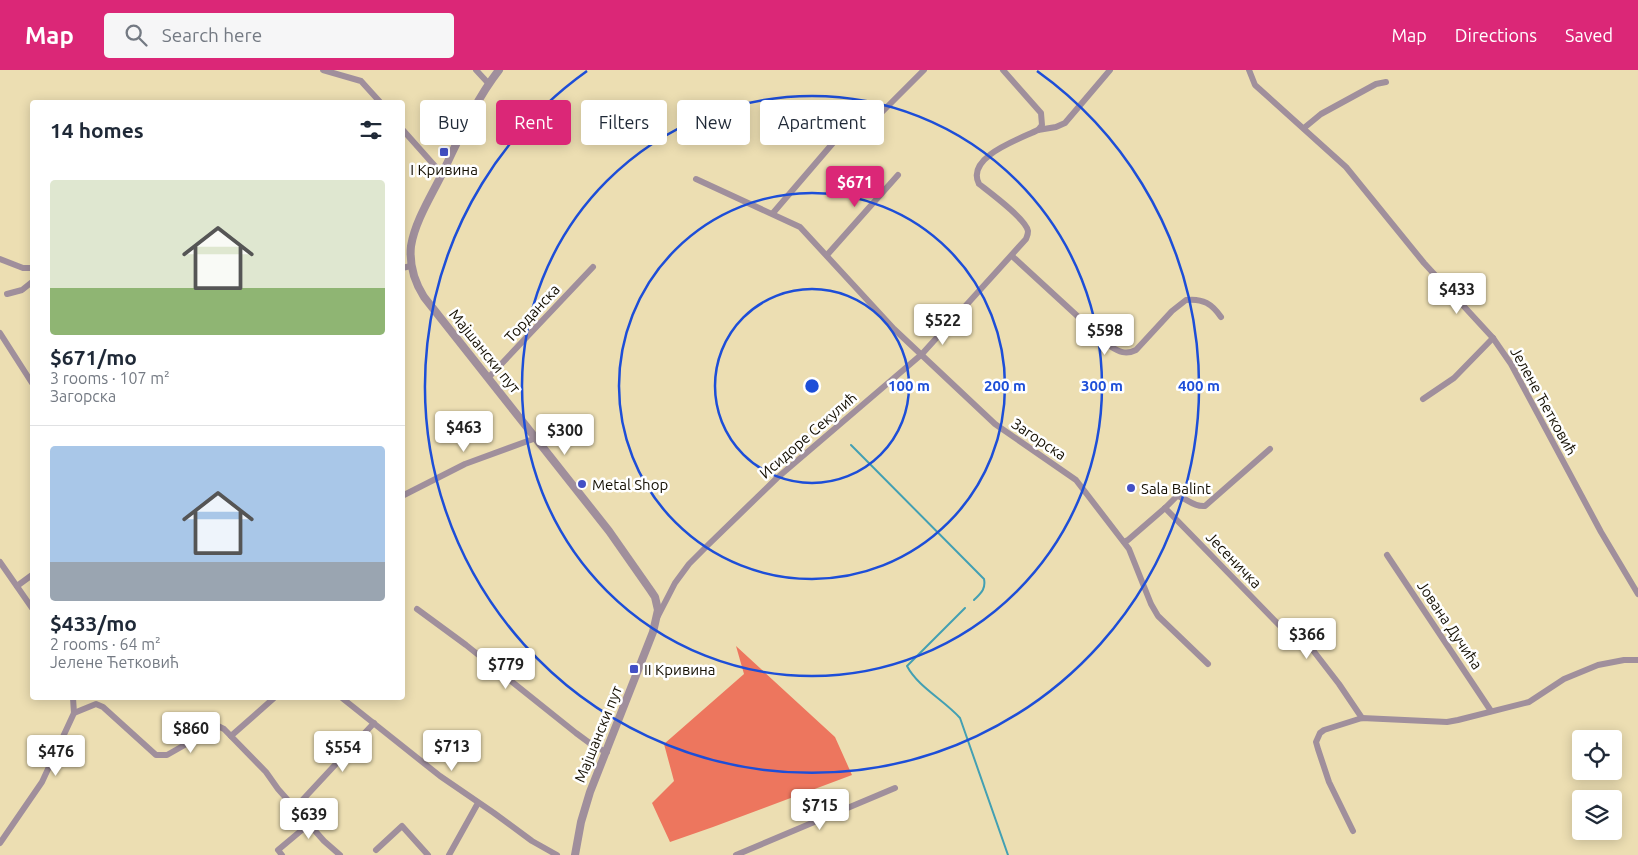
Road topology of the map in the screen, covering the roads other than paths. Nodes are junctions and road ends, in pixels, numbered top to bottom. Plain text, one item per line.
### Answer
1 (323, 70) edge
2 (476, 70) edge
3 (500, 70) edge
4 (924, 70) edge
5 (1003, 70) edge
6 (1110, 70) edge
7 (1249, 70) edge
8 (1386, 82) dead end
9 (488, 84) junction
10 (378, 100) edge
11 (884, 110) edge
12 (1304, 128) junction
13 (1038, 130) junction
14 (405, 132) edge
15 (831, 145) edge
16 (442, 174) junction
17 (898, 176) dead end
18 (696, 179) dead end
19 (773, 213) junction
20 (827, 255) junction
21 (1012, 256) junction
22 (0, 259) edge
23 (411, 266) junction
24 (405, 267) edge
25 (593, 267) dead end
26 (30, 268) edge
27 (30, 284) edge
28 (7, 294) dead end
29 (1221, 317) dead end
30 (0, 333) edge
31 (1493, 338) junction
32 (922, 354) junction
33 (489, 377) junction
34 (30, 380) edge
35 (1423, 400) dead end
36 (536, 438) junction
37 (1270, 449) dead end
38 (405, 494) edge
39 (1165, 508) junction
40 (1124, 542) junction
41 (1386, 555) dead end
42 (0, 562) edge
43 (30, 576) edge
44 (17, 586) junction
45 (1638, 594) edge
46 (30, 605) edge
47 (417, 609) dead end
48 (657, 617) junction
49 (1638, 660) edge
50 (1208, 664) dead end
51 (73, 700) edge
52 (272, 700) edge
53 (345, 700) edge
54 (1492, 711) junction
55 (74, 713) junction
56 (1362, 718) junction
57 (374, 723) junction
58 (231, 736) junction
59 (607, 752) junction
60 (895, 788) dead end
61 (478, 803) junction
62 (295, 808) junction
63 (309, 824) junction
64 (1353, 831) dead end
65 (0, 843) edge
66 (376, 850) dead end
67 (282, 855) edge
68 (340, 855) edge
69 (428, 855) edge
70 (449, 855) edge
71 (558, 855) edge
72 (575, 855) edge
73 (736, 855) edge

1 - 10 street
2 - 9 street
3 - 9 street, Мајшански пут
4 - 11 street
5 - 13 street
6 - 13 street
7 - 12 street, Јелене Ћетковић
8 - 12 street
9 - 16 street, Мајшански пут
12 - 31 street, Јелене Ћетковић
13 - 21 street, Исидоре Секулић
14 - 16 street
15 - 19 street
16 - 23 street, Мајшански пут
17 - 20 street
18 - 19 street, Загорска
19 - 20 street, Загорска
20 - 32 street, Загорска
21 - 29 street
21 - 32 street, Исидоре Секулић
22 - 26 street
23 - 24 street
23 - 33 street, Мајшански пут
25 - 33 street, Торданска
27 - 28 street
30 - 34 street
31 - 35 street
31 - 45 street, Јелене Ћетковић
32 - 40 street, Загорска
32 - 48 street, Исидоре Секулић
33 - 36 street, Мајшански пут
36 - 38 street
36 - 48 street, Мајшански пут
37 - 39 street
39 - 40 street
39 - 56 street, Јесеничка
40 - 50 street, Загорска
41 - 54 street, Јована Дучића
42 - 44 street
43 - 44 street
44 - 46 street
47 - 59 street
48 - 59 street, Мајшански пут
49 - 54 street
51 - 55 street
52 - 58 street
53 - 57 street
54 - 56 street
55 - 58 street
55 - 65 street
56 - 64 street
57 - 61 street
57 - 62 street
58 - 62 street
59 - 72 street, Мајшански пут
60 - 73 street
61 - 70 street
61 - 71 street
62 - 63 street
63 - 67 street
63 - 68 street
66 - 69 street

